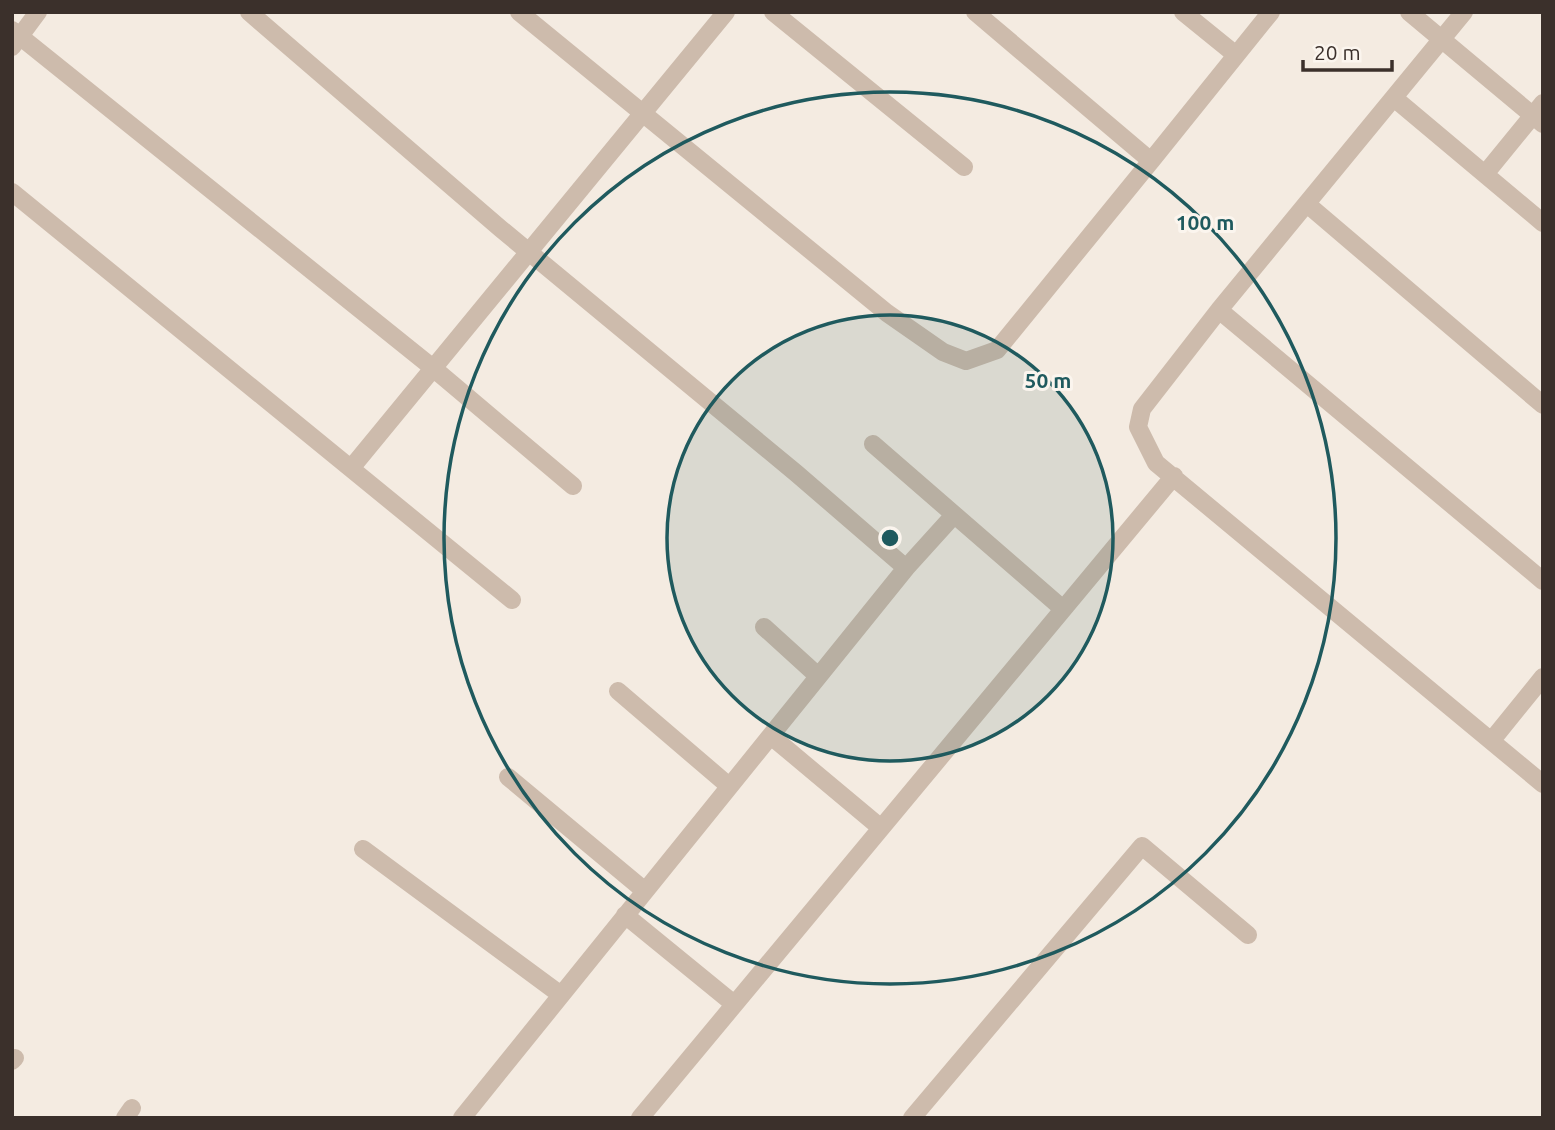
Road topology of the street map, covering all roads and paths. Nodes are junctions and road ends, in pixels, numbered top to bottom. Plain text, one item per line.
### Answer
1 (38, 12) edge
2 (249, 12) edge
3 (519, 12) edge
4 (726, 12) edge
5 (773, 12) edge
6 (975, 12) edge
7 (1183, 12) edge
8 (1271, 12) edge
9 (1409, 12) edge
10 (1464, 12) edge
11 (15, 38) edge
12 (1441, 40) junction
13 (1236, 55) junction
14 (1394, 98) junction
15 (642, 113) junction
16 (1540, 114) edge
17 (1151, 161) junction
18 (964, 167) dead end
19 (1485, 174) junction
20 (12, 192) edge
21 (1307, 204) junction
22 (1543, 223) edge
23 (528, 251) junction
24 (1219, 310) junction
25 (433, 368) junction
26 (1543, 405) edge
27 (873, 444) dead end
28 (352, 467) junction
29 (1174, 476) junction
30 (573, 486) dead end
31 (954, 515) junction
32 (906, 568) junction
33 (1543, 581) edge
34 (512, 600) dead end
35 (1063, 609) junction
36 (764, 627) dead end
37 (818, 676) junction
38 (1543, 677) edge
39 (618, 691) dead end
40 (771, 736) junction
41 (1492, 740) junction
42 (508, 777) dead end
43 (1543, 784) edge
44 (729, 786) junction
45 (881, 828) junction
46 (363, 849) dead end
47 (645, 891) junction
48 (625, 915) junction
49 (1248, 935) dead end
50 (561, 995) junction
51 (734, 1004) junction
52 (461, 1118) edge
53 (640, 1118) edge
54 (912, 1118) edge

1 - 11 street
2 - 23 street
3 - 15 street
4 - 15 street
5 - 18 street
6 - 17 street
7 - 13 street
8 - 13 street
9 - 12 street
10 - 12 street
11 - 25 street
12 - 14 street
12 - 16 street
13 - 17 street
14 - 19 street
14 - 21 street
15 - 17 street
15 - 23 street
16 - 19 street
19 - 22 street
20 - 28 street
21 - 24 street
21 - 26 street
23 - 25 street
23 - 32 street
24 - 29 street
24 - 33 street
25 - 28 street
25 - 30 street
27 - 31 street
28 - 34 street
29 - 35 street
29 - 41 street
31 - 32 street
31 - 35 street
32 - 37 street
35 - 45 street
36 - 37 street
37 - 40 street
38 - 41 street
39 - 44 street
40 - 44 street
40 - 45 street
41 - 43 street
42 - 47 street
44 - 47 street
45 - 51 street
46 - 50 street
47 - 48 street
48 - 50 street
48 - 51 street
49 - 54 street
50 - 52 street
51 - 53 street

